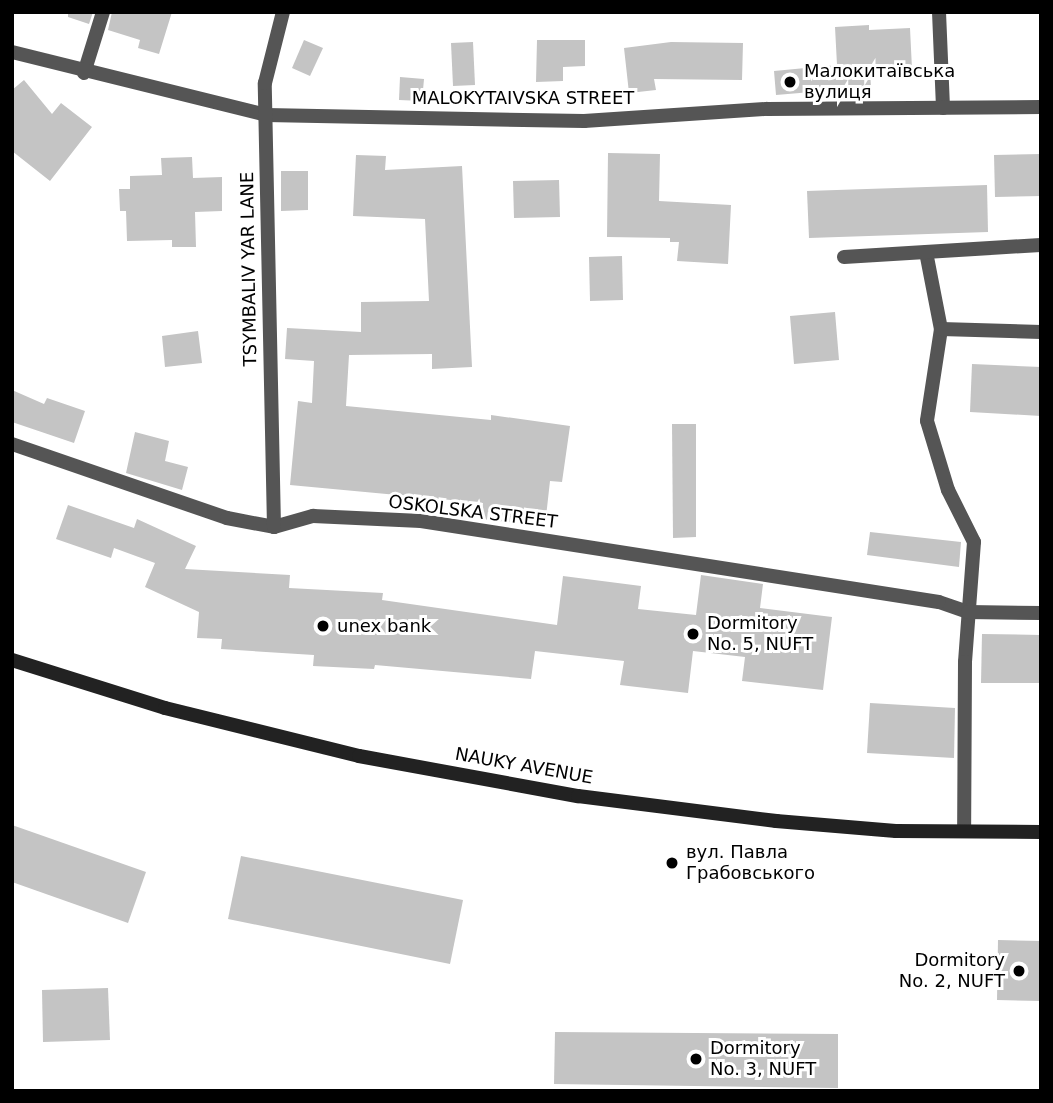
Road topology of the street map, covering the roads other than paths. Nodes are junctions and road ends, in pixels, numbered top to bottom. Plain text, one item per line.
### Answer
1 (103, 12) edge
2 (284, 12) edge
3 (939, 12) edge
4 (12, 52) edge
5 (84, 74) junction
6 (1041, 107) edge
7 (943, 108) junction
8 (266, 115) junction
9 (1041, 245) edge
10 (926, 252) junction
11 (844, 257) dead end
12 (941, 329) junction
13 (1041, 332) edge
14 (12, 444) edge
15 (274, 527) junction
16 (968, 612) junction
17 (1041, 613) edge
18 (12, 660) edge
19 (964, 831) junction
20 (1041, 832) edge

1 - 5 street
2 - 8 street, TSYMBALIV YAR LANE
3 - 7 street
4 - 5 street, MALOKYTAIVSKA STREET
5 - 8 street, MALOKYTAIVSKA STREET
6 - 7 street, MALOKYTAIVSKA STREET
7 - 8 street, MALOKYTAIVSKA STREET
8 - 15 street, TSYMBALIV YAR LANE
9 - 10 street
10 - 11 street
10 - 12 street
12 - 13 street
12 - 16 street
14 - 15 street, OSKOLSKA STREET
15 - 16 street, OSKOLSKA STREET
16 - 17 street, OSKOLSKA STREET
16 - 19 street
18 - 19 main road, NAUKY AVENUE
19 - 20 main road, NAUKY AVENUE

